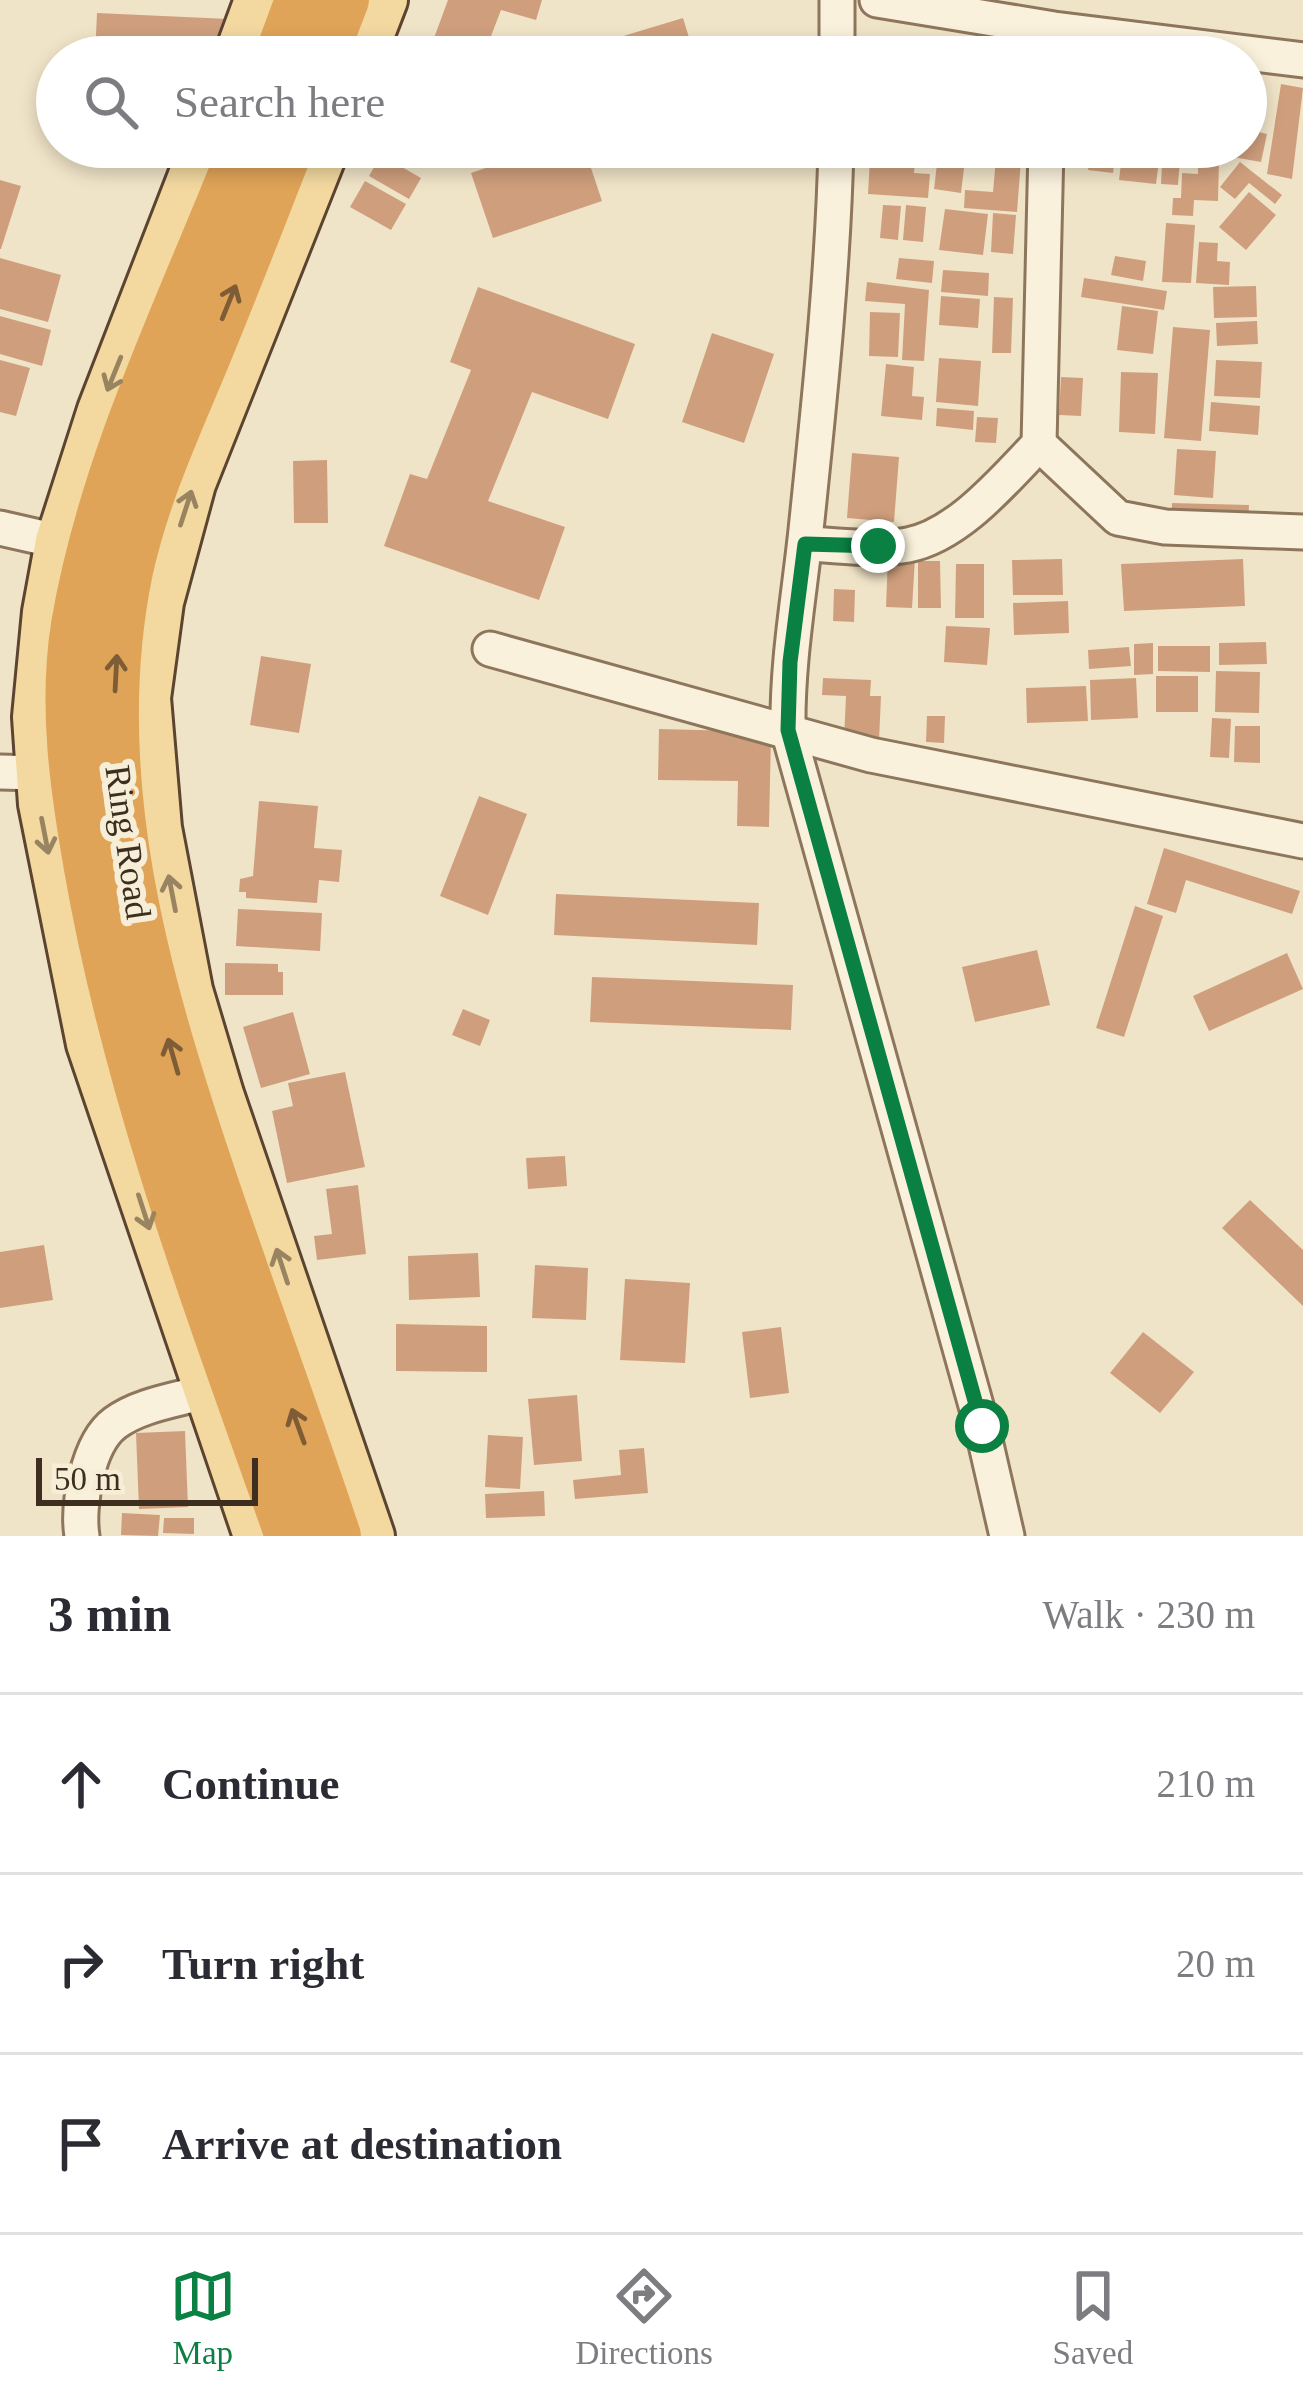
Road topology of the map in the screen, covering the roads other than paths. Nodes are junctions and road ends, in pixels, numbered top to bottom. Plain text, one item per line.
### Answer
1 (344, 0) edge
2 (386, 0) edge
3 (837, 0) edge
4 (877, 0) edge
5 (260, 1) edge
6 (1048, 29) edge
7 (244, 36) edge
8 (271, 36) edge
9 (331, 36) edge
10 (372, 36) edge
11 (837, 36) edge
12 (1104, 36) edge
13 (1267, 56) edge
14 (1303, 61) edge
15 (193, 168) edge
16 (235, 168) edge
17 (281, 168) edge
18 (320, 168) edge
19 (835, 168) edge
20 (1046, 168) edge
21 (1040, 444) junction
22 (0, 528) edge
23 (1303, 532) edge
24 (57, 541) junction
25 (805, 544) junction
26 (490, 649) dead end
27 (788, 730) junction
28 (18, 773) edge
29 (1303, 841) edge
30 (204, 1393) junction
31 (82, 1536) edge
32 (255, 1536) edge
33 (289, 1536) edge
34 (337, 1536) edge
35 (374, 1536) edge
36 (1007, 1536) edge

1 - 9 highway
2 - 10 main road
3 - 11 street
4 - 6 street
5 - 7 main road
5 - 8 highway
6 - 12 street
13 - 14 street
15 -> 24 main road
16 - 33 highway, Ring Road
34 -> 17 highway, Ring Road
35 -> 18 main road
19 - 25 street
20 - 21 street
21 - 23 street
21 - 25 street
22 - 24 street
24 - 28 main road
25 - 27 street
26 - 27 street
27 - 29 street
27 - 36 street
28 -> 30 main road
30 - 31 street
30 - 32 main road

